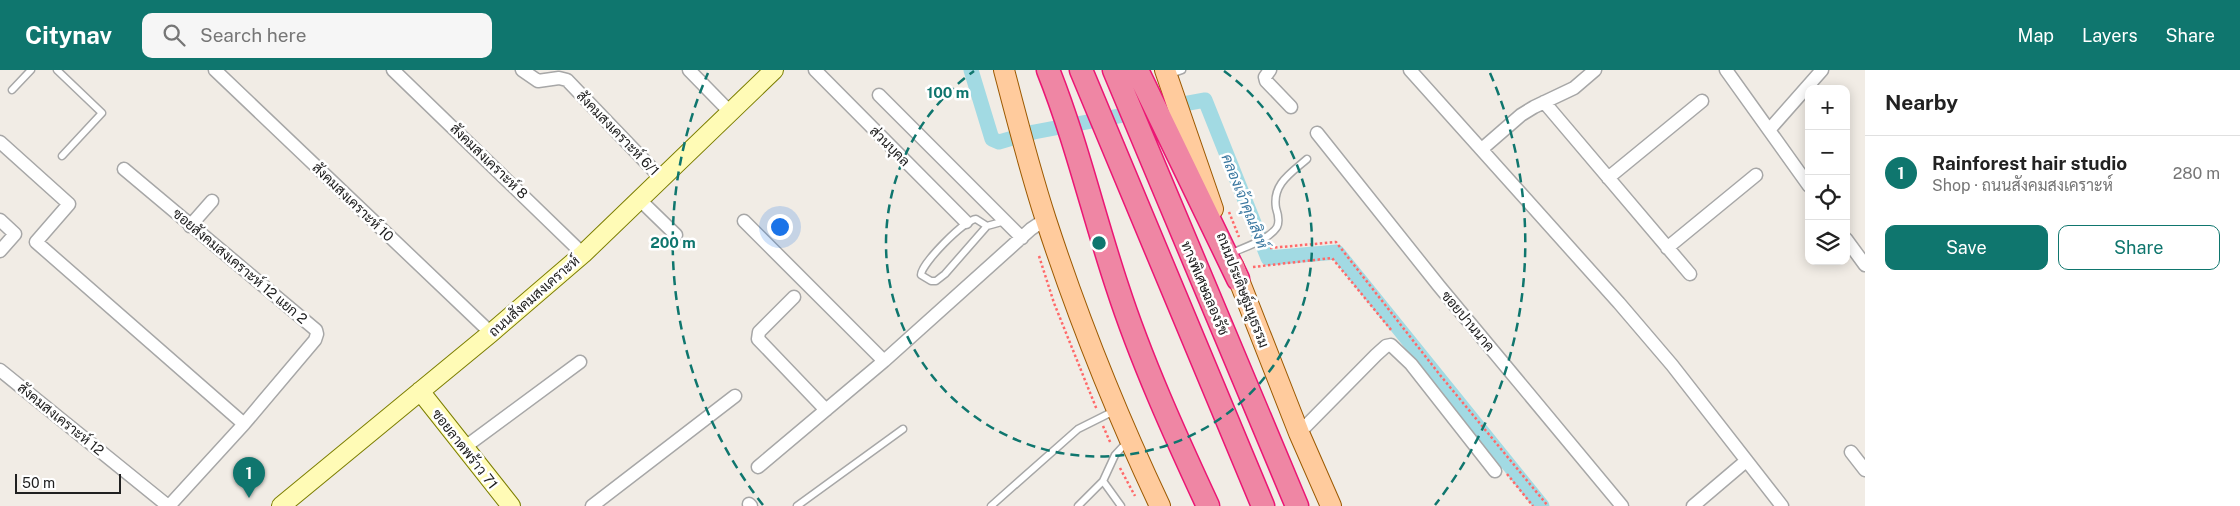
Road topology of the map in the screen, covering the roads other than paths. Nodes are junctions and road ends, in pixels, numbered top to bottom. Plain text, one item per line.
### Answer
1 (31, 70) edge
2 (57, 70) edge
3 (215, 70) edge
4 (393, 70) edge
5 (522, 70) edge
6 (689, 70) edge
7 (774, 70) edge
8 (815, 70) edge
9 (1004, 70) edge
10 (1048, 70) edge
11 (1081, 70) edge
12 (1114, 70) edge
13 (1137, 70) edge
14 (1595, 70) edge
15 (1726, 70) edge
16 (1822, 70) edge
17 (1269, 71) edge
18 (1173, 72) edge
19 (1415, 72) edge
20 (12, 90) dead end
21 (879, 95) dead end
22 (1702, 101) dead end
23 (1544, 102) junction
24 (1291, 106) dead end
25 (730, 113) junction
26 (1170, 118) junction
27 (1769, 130) junction
28 (1317, 133) dead end
29 (0, 142) edge
30 (1482, 148) junction
31 (62, 156) dead end
32 (1307, 159) dead end
33 (124, 168) dead end
34 (1756, 175) dead end
35 (662, 178) junction
36 (1608, 178) junction
37 (1805, 180) edge
38 (640, 200) junction
39 (212, 201) dead end
40 (1046, 219) junction
41 (0, 220) edge
42 (744, 221) dead end
43 (1005, 221) junction
44 (966, 222) junction
45 (190, 226) junction
46 (987, 226) junction
47 (676, 235) dead end
48 (1022, 238) junction
49 (1850, 244) edge
50 (1667, 248) junction
51 (0, 251) edge
52 (583, 254) junction
53 (1229, 254) junction
54 (1865, 265) edge
55 (1690, 274) dead end
56 (1238, 279) junction
57 (794, 297) dead end
58 (491, 333) junction
59 (884, 361) junction
60 (580, 362) dead end
61 (0, 370) edge
62 (420, 392) junction
63 (735, 396) dead end
64 (826, 410) junction
65 (1117, 410) junction
66 (244, 424) junction
67 (903, 429) dead end
68 (1298, 433) junction
69 (1130, 439) junction
70 (465, 447) junction
71 (1851, 452) dead end
72 (1746, 461) junction
73 (758, 467) dead end
74 (1865, 470) edge
75 (1495, 471) dead end
76 (1102, 481) junction
77 (169, 506) edge
78 (281, 506) edge
79 (511, 506) edge
80 (592, 506) edge
81 (797, 506) edge
82 (991, 506) edge
83 (1078, 506) edge
84 (1121, 506) edge
85 (1160, 506) edge
86 (1208, 506) edge
87 (1264, 506) edge
88 (1297, 506) edge
89 (1331, 506) edge
90 (1622, 506) edge
91 (1693, 506) edge
92 (1782, 506) edge

1 - 20 lane
2 - 31 lane
3 - 58 street, สังคมสงเคราะห์ 10
4 - 52 street, สังคมสงเคราะห์ 8
5 - 35 street, สังคมสงเคราะห์ 6/1
6 - 25 street
7 - 25 main road, ถนนสังคมสงเคราะห์
8 - 44 street, ส่วนบุคล
9 - 40 main road
10 - 86 highway
11 - 87 highway
12 - 88 highway, ทางพิเศษฉลองรัช
13 - 26 highway
14 - 23 street
15 - 27 street
16 - 27 street
17 - 24 street
18 - 26 main road, ถนนประดิษฐ์มนูธรรม
19 - 30 street
21 - 43 street
22 - 36 street
23 - 30 street
23 - 36 street
25 - 35 main road, ถนนสังคมสงเคราะห์
26 - 53 main road, ถนนประดิษฐ์มนูธรรม
26 - 56 highway
27 - 37 street
28 - 90 street, ซอยปานนาค
29 - 66 street
30 - 72 street
32 - 53 lane
33 - 45 street, ซอยสังคมสงเคราะห์ 12 แยก 2
34 - 50 street
35 - 38 main road, ถนนสังคมสงเคราะห์
36 - 50 street
38 - 47 street
38 - 52 main road, ถนนสังคมสงเคราะห์
39 - 45 street
40 - 48 street
40 - 65 main road
41 - 51 street
42 - 59 street
43 - 46 lane
43 - 48 street
44 - 46 lane
44 - 46 lane
45 - 66 street, ซอยสังคมสงเคราะห์ 12 แยก 2
48 - 59 street
49 - 54 street
50 - 55 street
52 - 58 main road, ถนนสังคมสงเคราะห์
53 - 56 main road, ถนนประดิษฐ์มนูธรรม
56 - 68 main road, ถนนประดิษฐ์มนูธรรม
57 - 64 street
58 - 62 main road, ถนนสังคมสงเคราะห์
59 - 64 street
60 - 70 street
61 - 77 street, สังคมสงเคราะห์ 12
62 - 70 main road, ซอยลาดพร้าว 71
62 - 78 main road, ถนนสังคมสงเคราะห์
63 - 80 street
64 - 73 street
65 - 69 main road
65 - 82 lane
66 - 77 street, ซอยสังคมสงเคราะห์ 12 แยก 2
67 - 81 lane
68 - 75 street
68 - 89 main road, ถนนประดิษฐ์มนูธรรม
69 - 76 lane
69 - 85 main road
70 - 79 main road, ซอยลาดพร้าว 71
71 - 74 street
72 - 91 street
72 - 92 street
76 - 83 lane
76 - 84 lane

